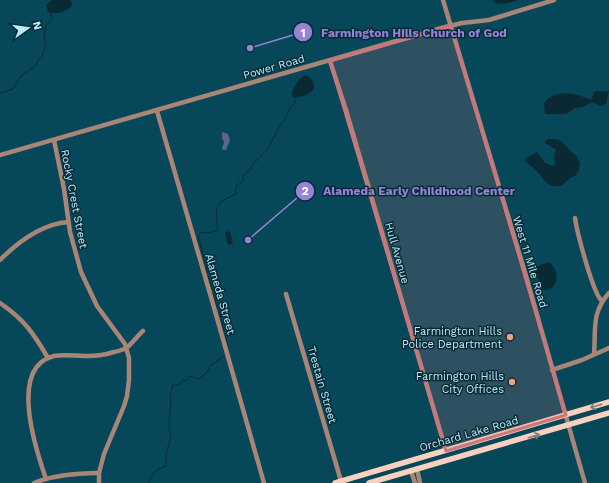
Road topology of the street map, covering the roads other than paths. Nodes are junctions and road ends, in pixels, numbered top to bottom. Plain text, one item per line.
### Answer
1 (443, 0) edge
2 (554, 0) edge
3 (451, 26) junction
4 (330, 61) junction
5 (156, 111) junction
6 (54, 140) junction
7 (0, 155) edge
8 (575, 218) dead end
9 (68, 222) junction
10 (0, 260) edge
11 (609, 293) edge
12 (286, 294) dead end
13 (602, 301) junction
14 (0, 303) edge
15 (143, 331) dead end
16 (126, 348) junction
17 (609, 348) edge
18 (594, 354) junction
19 (48, 358) junction
20 (552, 370) junction
21 (609, 402) edge
22 (582, 410) junction
23 (609, 413) edge
24 (566, 415) junction
25 (553, 420) junction
26 (580, 422) junction
27 (568, 426) junction
28 (552, 430) junction
29 (480, 441) junction
30 (467, 445) junction
31 (446, 451) junction
32 (479, 451) junction
33 (470, 454) junction
34 (412, 470) junction
35 (99, 473) junction
36 (368, 473) junction
37 (46, 479) junction
38 (341, 481) junction
39 (34, 483) edge
40 (99, 483) edge
41 (264, 483) edge
42 (335, 483) edge
43 (367, 483) edge
44 (415, 483) edge
45 (420, 483) edge
46 (585, 483) edge

1 - 3 street, West 11 Mile Road
2 - 3 street, Power Road
3 - 4 street, Power Road
3 - 20 street, West 11 Mile Road
4 - 5 street, Power Road
4 - 31 street, Hull Avenue
5 - 6 street, Power Road
5 - 41 street, Alameda Street
6 - 7 street, Power Road
6 - 9 street, Rocky Crest Street
8 - 13 street
9 - 10 street
9 - 16 street, Rocky Crest Street
11 - 13 street
12 - 38 street, Trestain Street
13 - 18 street
14 - 19 street
15 - 16 street
16 - 19 street
16 - 35 street, Rocky Crest Street
17 - 18 street
18 - 20 street
19 - 37 street
20 - 24 street, West 11 Mile Road
21 -> 22 main road, Orchard Lake Road
22 - 24 main road, Orchard Lake Road
22 - 26 main road
23 - 26 main road, Orchard Lake Road
24 - 25 main road, Orchard Lake Road
24 - 27 street, West 11 Mile Road
25 - 28 main road
25 - 29 main road, Orchard Lake Road
26 - 27 main road, Orchard Lake Road
27 - 28 main road, Orchard Lake Road
27 - 46 street, West 11 Mile Road
32 -> 28 main road, Orchard Lake Road
29 - 30 main road, Orchard Lake Road
29 - 32 main road
30 - 31 main road, Orchard Lake Road
30 - 33 main road
31 - 34 main road
31 - 36 main road, Orchard Lake Road
32 - 33 main road, Orchard Lake Road
33 - 34 main road, Orchard Lake Road
34 - 43 main road, Orchard Lake Road
34 - 44 street
34 - 45 street
35 - 37 street
35 - 40 street, Rocky Crest Street
36 - 38 main road, Orchard Lake Road
36 - 43 main road
37 - 39 street
38 - 42 main road, Orchard Lake Road

